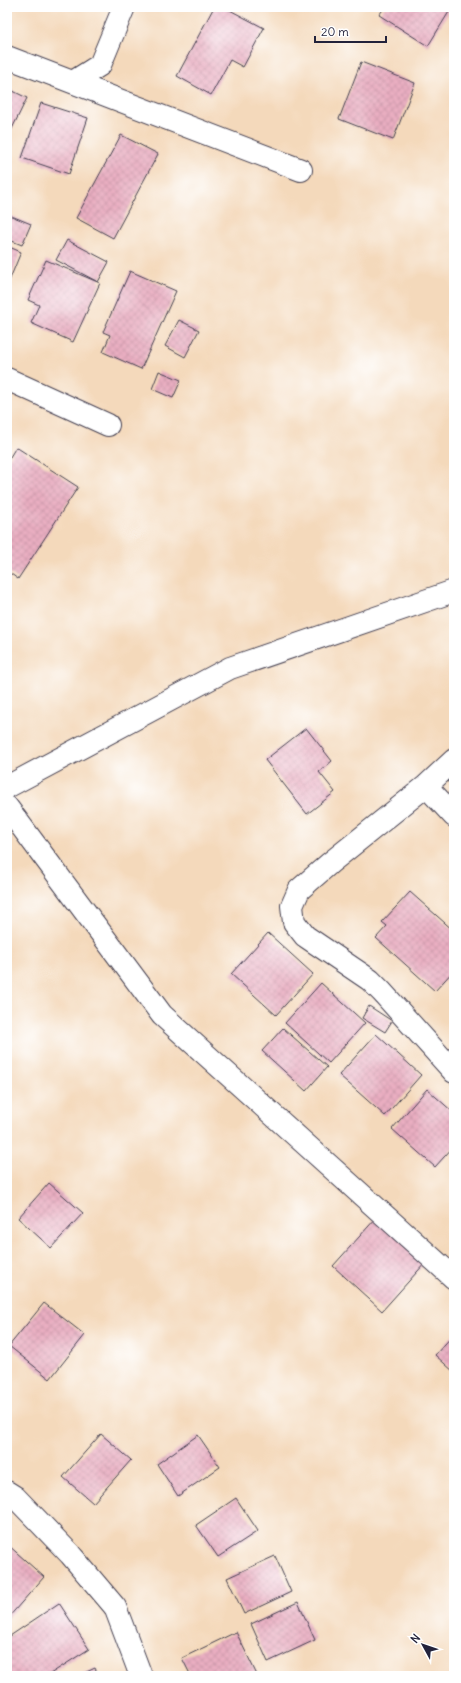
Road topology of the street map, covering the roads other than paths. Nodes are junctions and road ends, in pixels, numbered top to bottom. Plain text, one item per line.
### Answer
1 (124, 7) edge
2 (7, 57) edge
3 (73, 82) junction
4 (301, 170) dead end
5 (7, 379) edge
6 (108, 425) dead end
7 (454, 591) edge
8 (454, 760) edge
9 (426, 786) junction
10 (7, 787) edge
11 (7, 807) edge
12 (454, 816) edge
13 (454, 1072) edge
14 (454, 1278) edge
15 (7, 1492) edge
16 (141, 1676) edge

1 - 3 street
2 - 3 street
3 - 4 street
5 - 6 street
7 - 10 street
8 - 9 street
9 - 12 street
9 - 13 street
11 - 14 street
15 - 16 street

